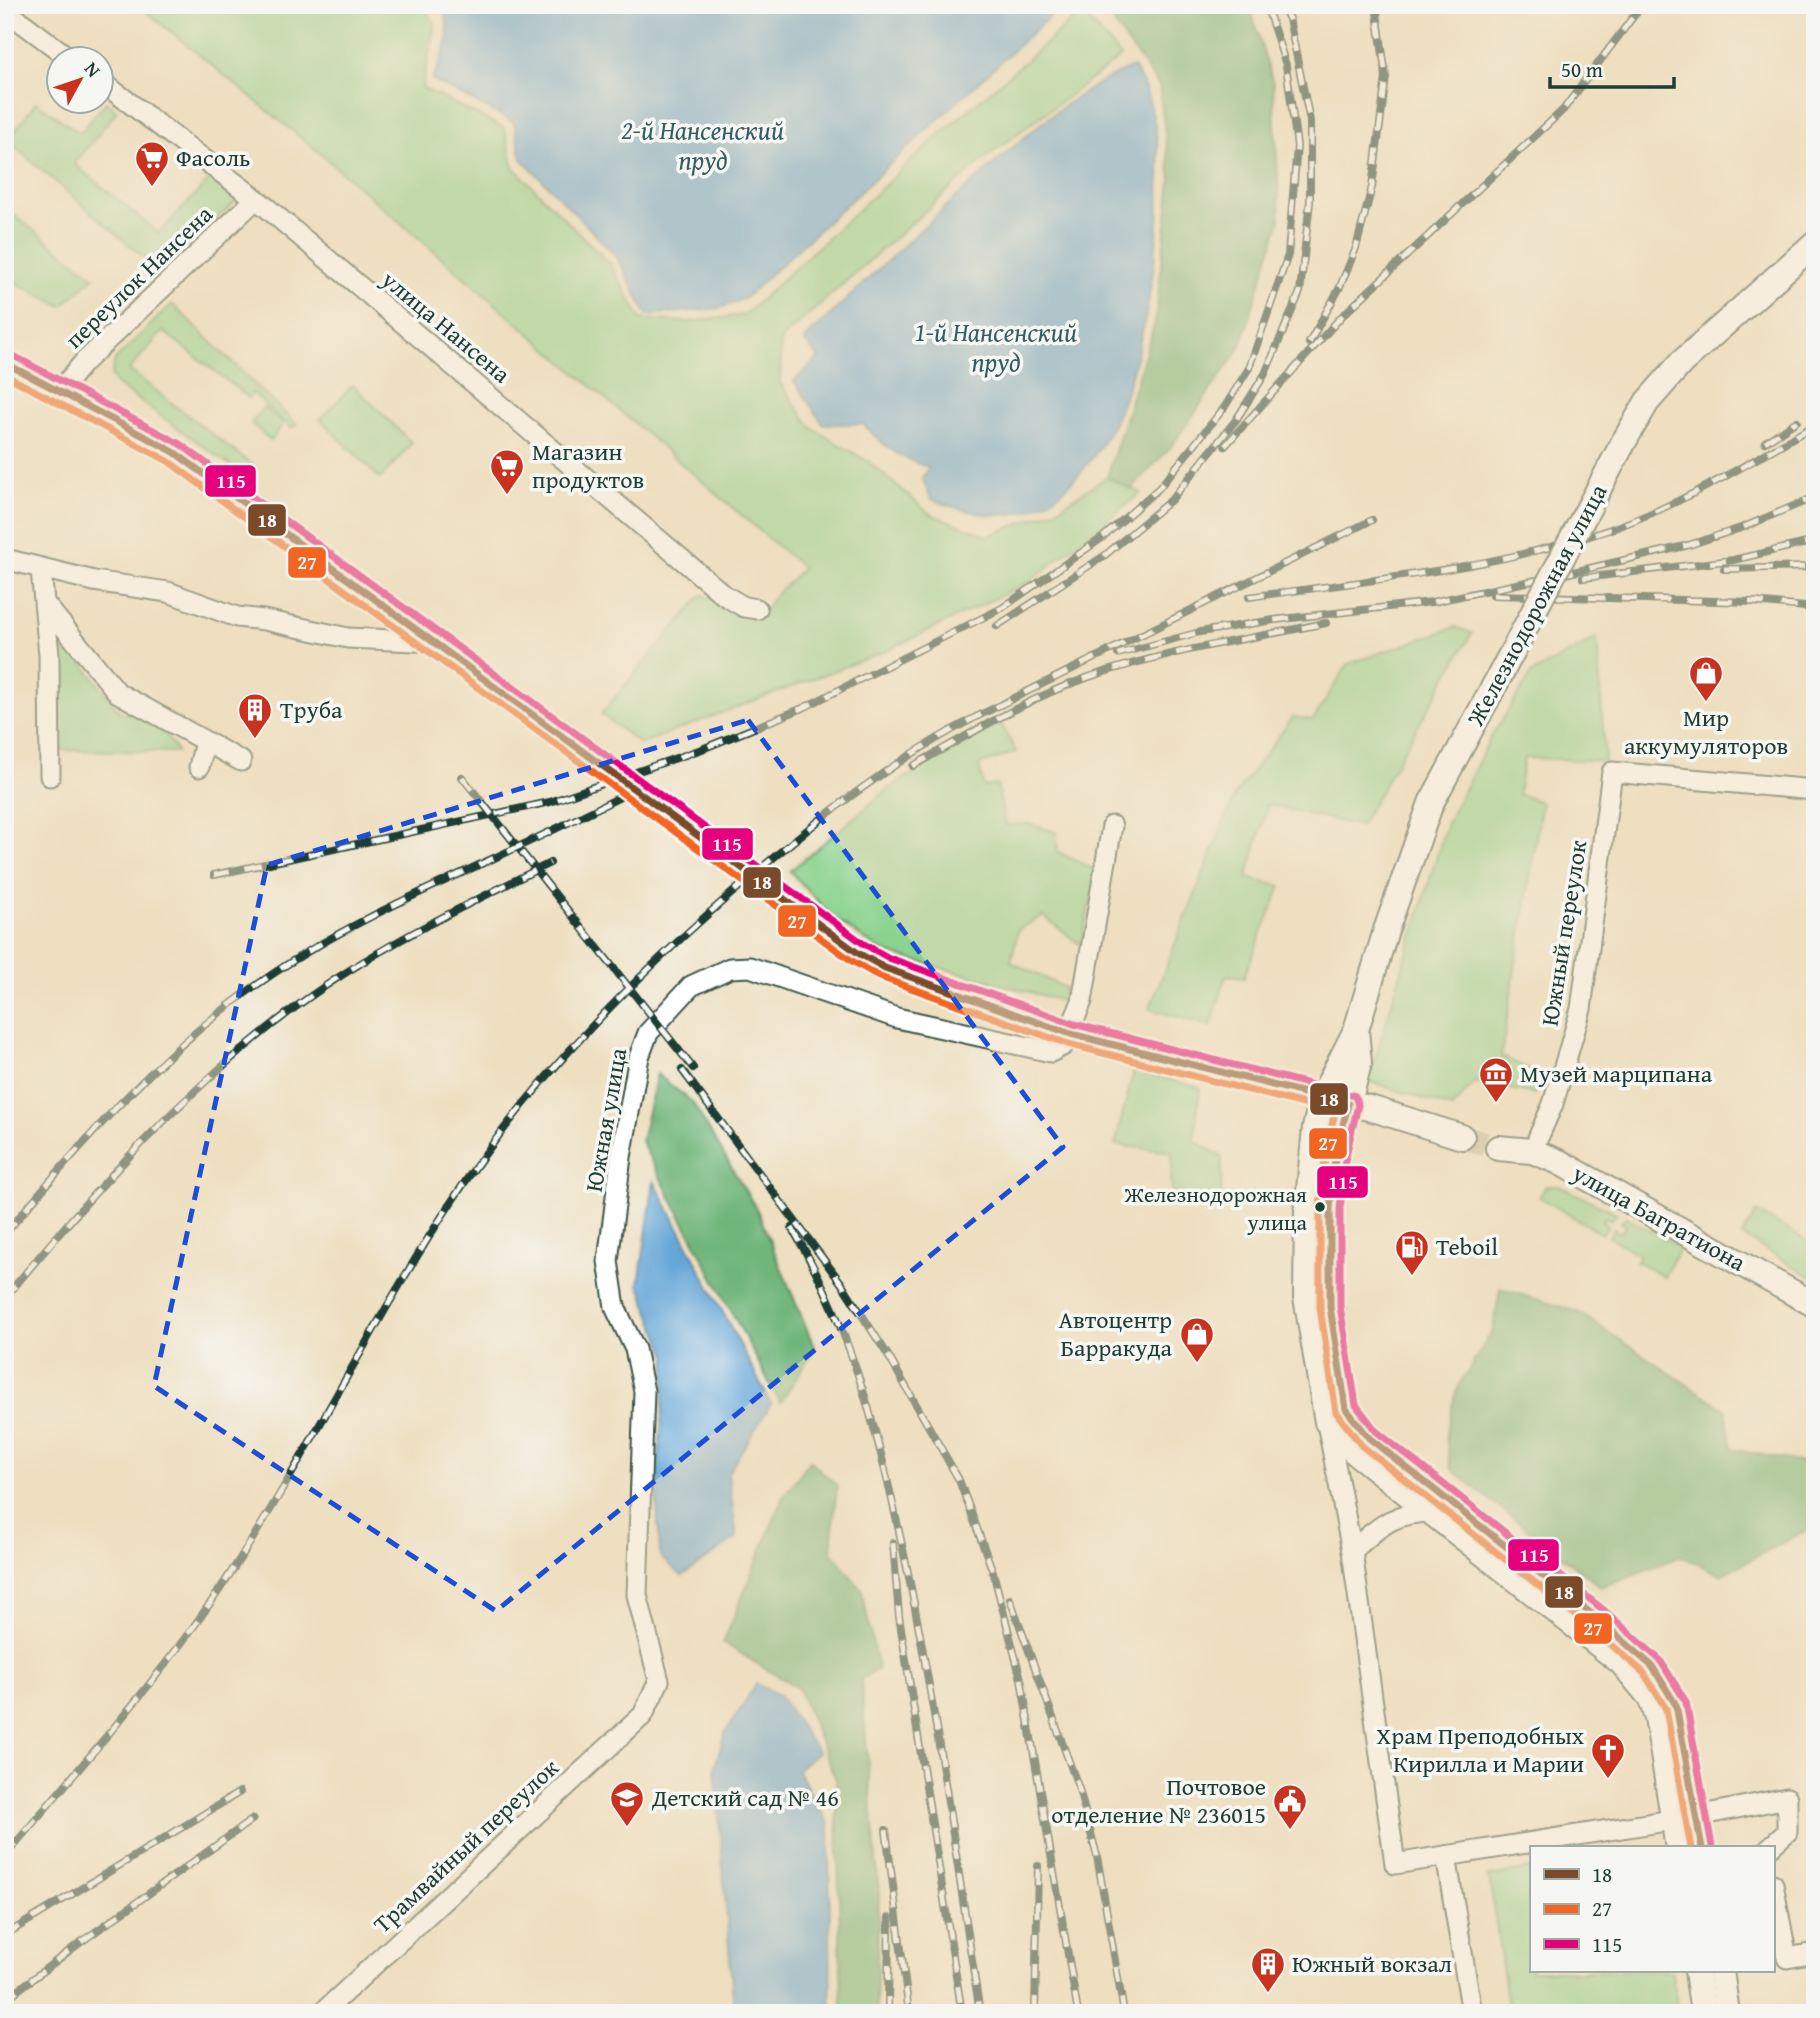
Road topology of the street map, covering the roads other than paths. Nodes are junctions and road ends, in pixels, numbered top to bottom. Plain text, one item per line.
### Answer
1 (5, 10) edge
2 (53, 46) edge
3 (116, 93) edge
4 (256, 199) junction
5 (1815, 243) edge
6 (5, 363) edge
7 (58, 393) junction
8 (5, 559) edge
9 (41, 570) junction
10 (45, 604) junction
11 (757, 609) dead end
12 (74, 636) junction
13 (436, 642) junction
14 (100, 644) dead end
15 (205, 741) junction
16 (241, 761) dead end
17 (199, 767) dead end
18 (50, 776) dead end
19 (1815, 790) edge
20 (1112, 826) dead end
21 (1356, 1030) junction
22 (1067, 1040) junction
23 (1322, 1097) junction
24 (1348, 1104) junction
25 (1464, 1130) tunnel mouth
26 (1538, 1138) junction
27 (1815, 1290) edge
28 (1815, 1305) edge
29 (1337, 1415) junction
30 (1433, 1512) junction
31 (1352, 1551) junction
32 (643, 1715) joint
33 (1685, 1818) junction
34 (1678, 1846) edge
35 (1701, 1846) edge
36 (1771, 1846) edge
37 (1446, 1856) junction
38 (1774, 1889) edge
39 (1815, 1953) edge
40 (1697, 1972) edge
41 (1721, 1972) edge
42 (322, 2013) edge
43 (1472, 2013) edge
44 (1703, 2013) edge
45 (1727, 2013) edge

1 - 2 street
3 - 4 street, улица Нансена
4 - 7 street, переулок Нансена
4 - 11 street, улица Нансена
5 - 21 main road, Железнодорожная улица, bridge
6 - 7 main road
7 - 13 main road
8 - 9 street
9 - 10 street
9 - 13 street
10 - 12 street
10 - 18 street
12 - 14 street
12 - 15 street
13 - 22 main road, bridge
15 - 16 street
15 - 17 street
19 - 26 street, Южный переулок
20 - 22 street
21 - 23 main road, Железнодорожная улица
21 - 24 main road, Железнодорожная улица
22 - 23 main road
22 - 32 street, Южная улица
23 - 24 main road
23 - 29 main road, Железнодорожная улица
24 - 25 main road
24 - 29 main road, Железнодорожная улица
26 - 27 main road, улица Багратиона
26 - 28 main road, улица Багратиона
29 - 30 main road
29 - 31 street, Железнодорожная улица
29 - 33 main road
30 - 31 street
30 - 33 main road
31 - 37 street, Железнодорожная улица
32 - 42 street, Трамвайный переулок
33 - 34 main road
33 - 35 main road
33 - 36 street
33 - 37 street
37 - 43 street
38 - 39 street
40 - 44 main road
41 - 45 main road

